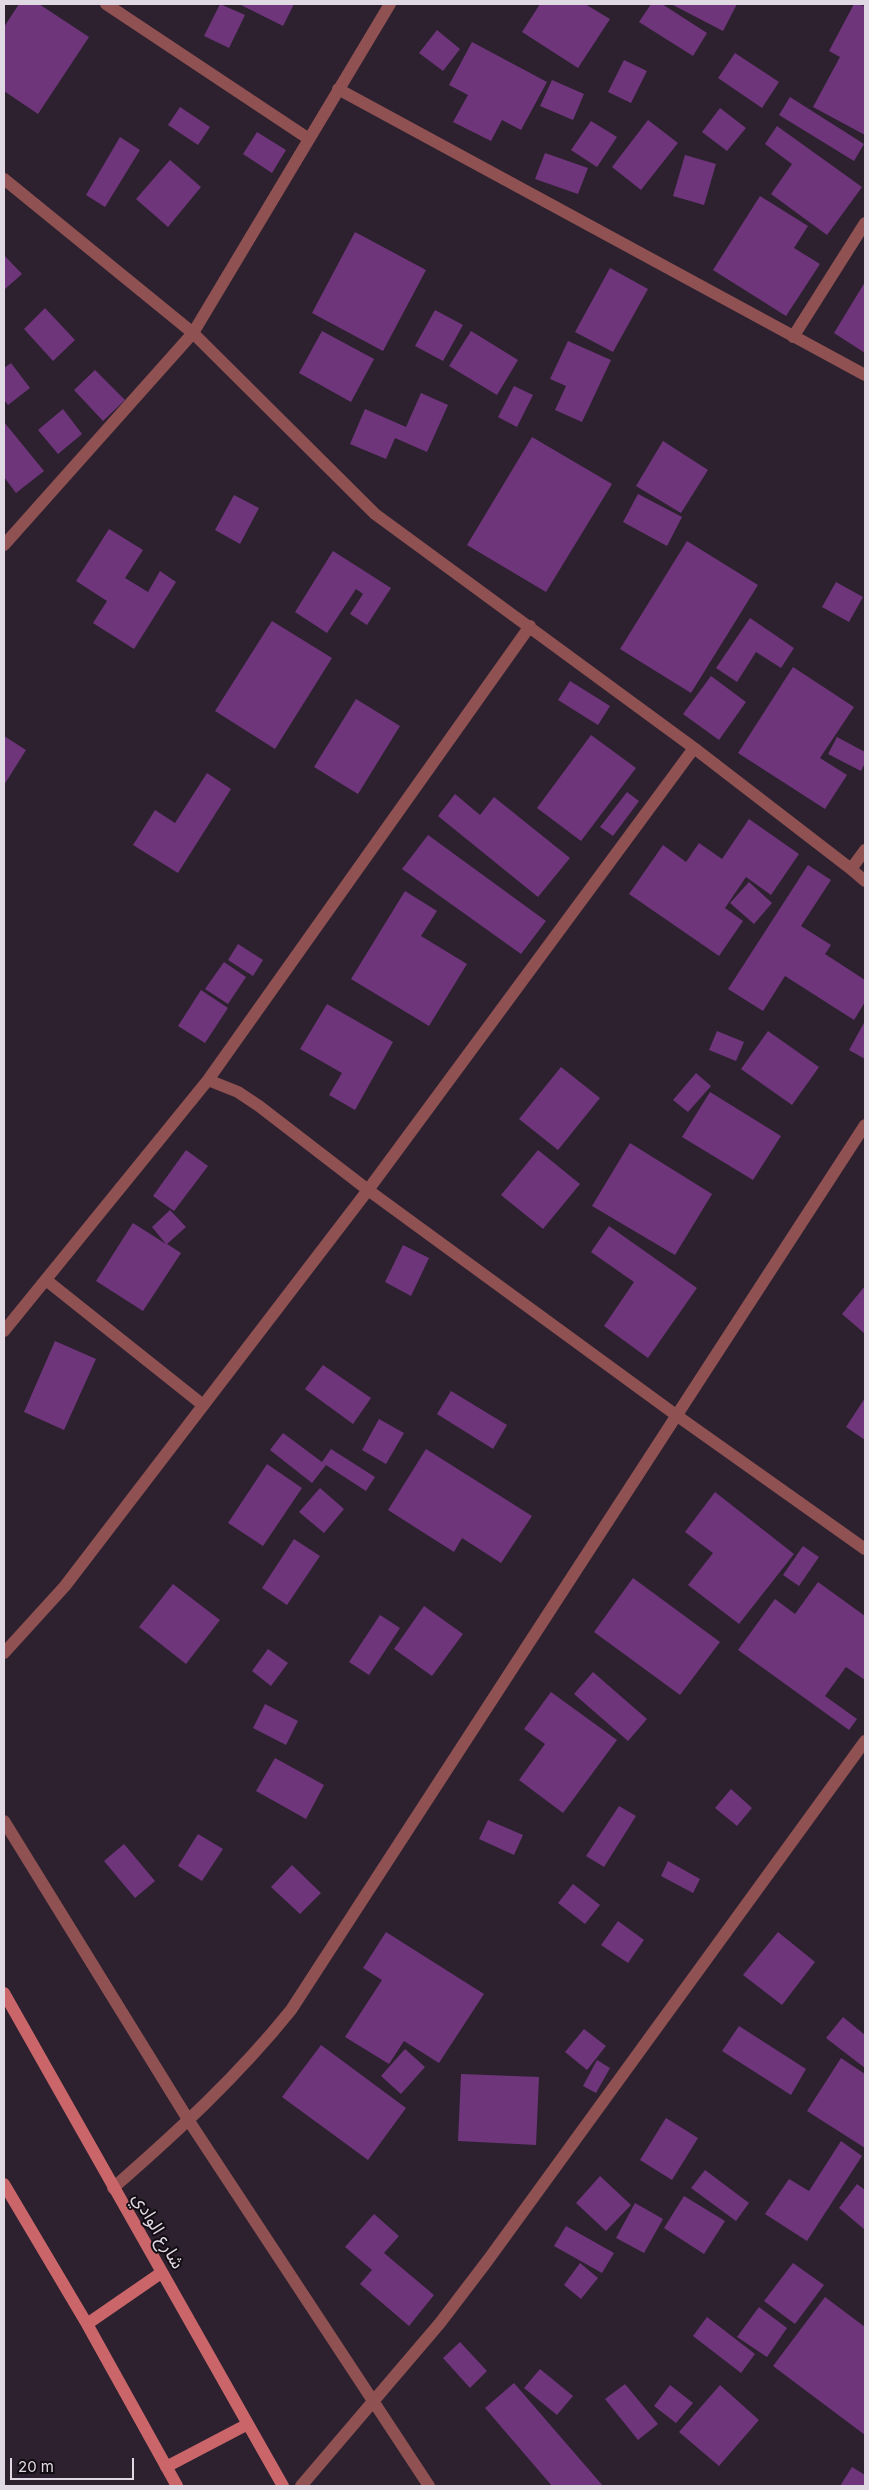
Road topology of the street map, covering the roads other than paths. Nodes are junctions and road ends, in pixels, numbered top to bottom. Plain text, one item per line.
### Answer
1 (106, 4) edge
2 (390, 4) edge
3 (338, 89) junction
4 (310, 139) junction
5 (4, 179) edge
6 (865, 223) edge
7 (193, 333) junction
8 (793, 337) junction
9 (865, 375) edge
10 (4, 545) edge
11 (530, 626) junction
12 (694, 748) junction
13 (865, 850) edge
14 (851, 869) junction
15 (865, 881) edge
16 (208, 1080) junction
17 (865, 1125) edge
18 (368, 1190) junction
19 (46, 1280) junction
20 (4, 1331) edge
21 (203, 1405) junction
22 (676, 1415) junction
23 (865, 1549) edge
24 (4, 1653) edge
25 (865, 1741) edge
26 (4, 1821) edge
27 (4, 1992) edge
28 (189, 2121) junction
29 (4, 2184) edge
30 (113, 2188) junction
31 (161, 2273) junction
32 (87, 2324) junction
33 (372, 2403) junction
34 (248, 2424) junction
35 (166, 2467) junction
36 (177, 2486) edge
37 (283, 2486) edge
38 (301, 2486) edge
39 (428, 2486) edge

1 - 4 street
2 - 3 street
3 - 4 street
3 - 8 street
4 - 7 street
5 - 7 street
6 - 8 street
7 - 10 street
7 - 11 street
8 - 9 street
11 - 12 street
11 - 16 street
12 - 14 street
12 - 18 street
13 - 14 street
14 - 15 street
16 - 18 street
16 - 19 street
17 - 22 street
18 - 21 street
18 - 22 street
19 - 20 street
19 - 21 street
21 - 24 street
22 - 23 street
22 - 28 street
25 - 33 street
26 - 28 street
27 - 30 main road, شارع الوادي
28 - 30 street
28 - 33 street
29 - 32 main road
30 - 31 main road, شارع الوادي
31 - 32 main road
31 - 34 main road, شارع الوادي
32 - 35 main road
33 - 38 street
33 - 39 street
34 - 35 main road
34 - 37 main road, شارع الوادي
35 - 36 main road

